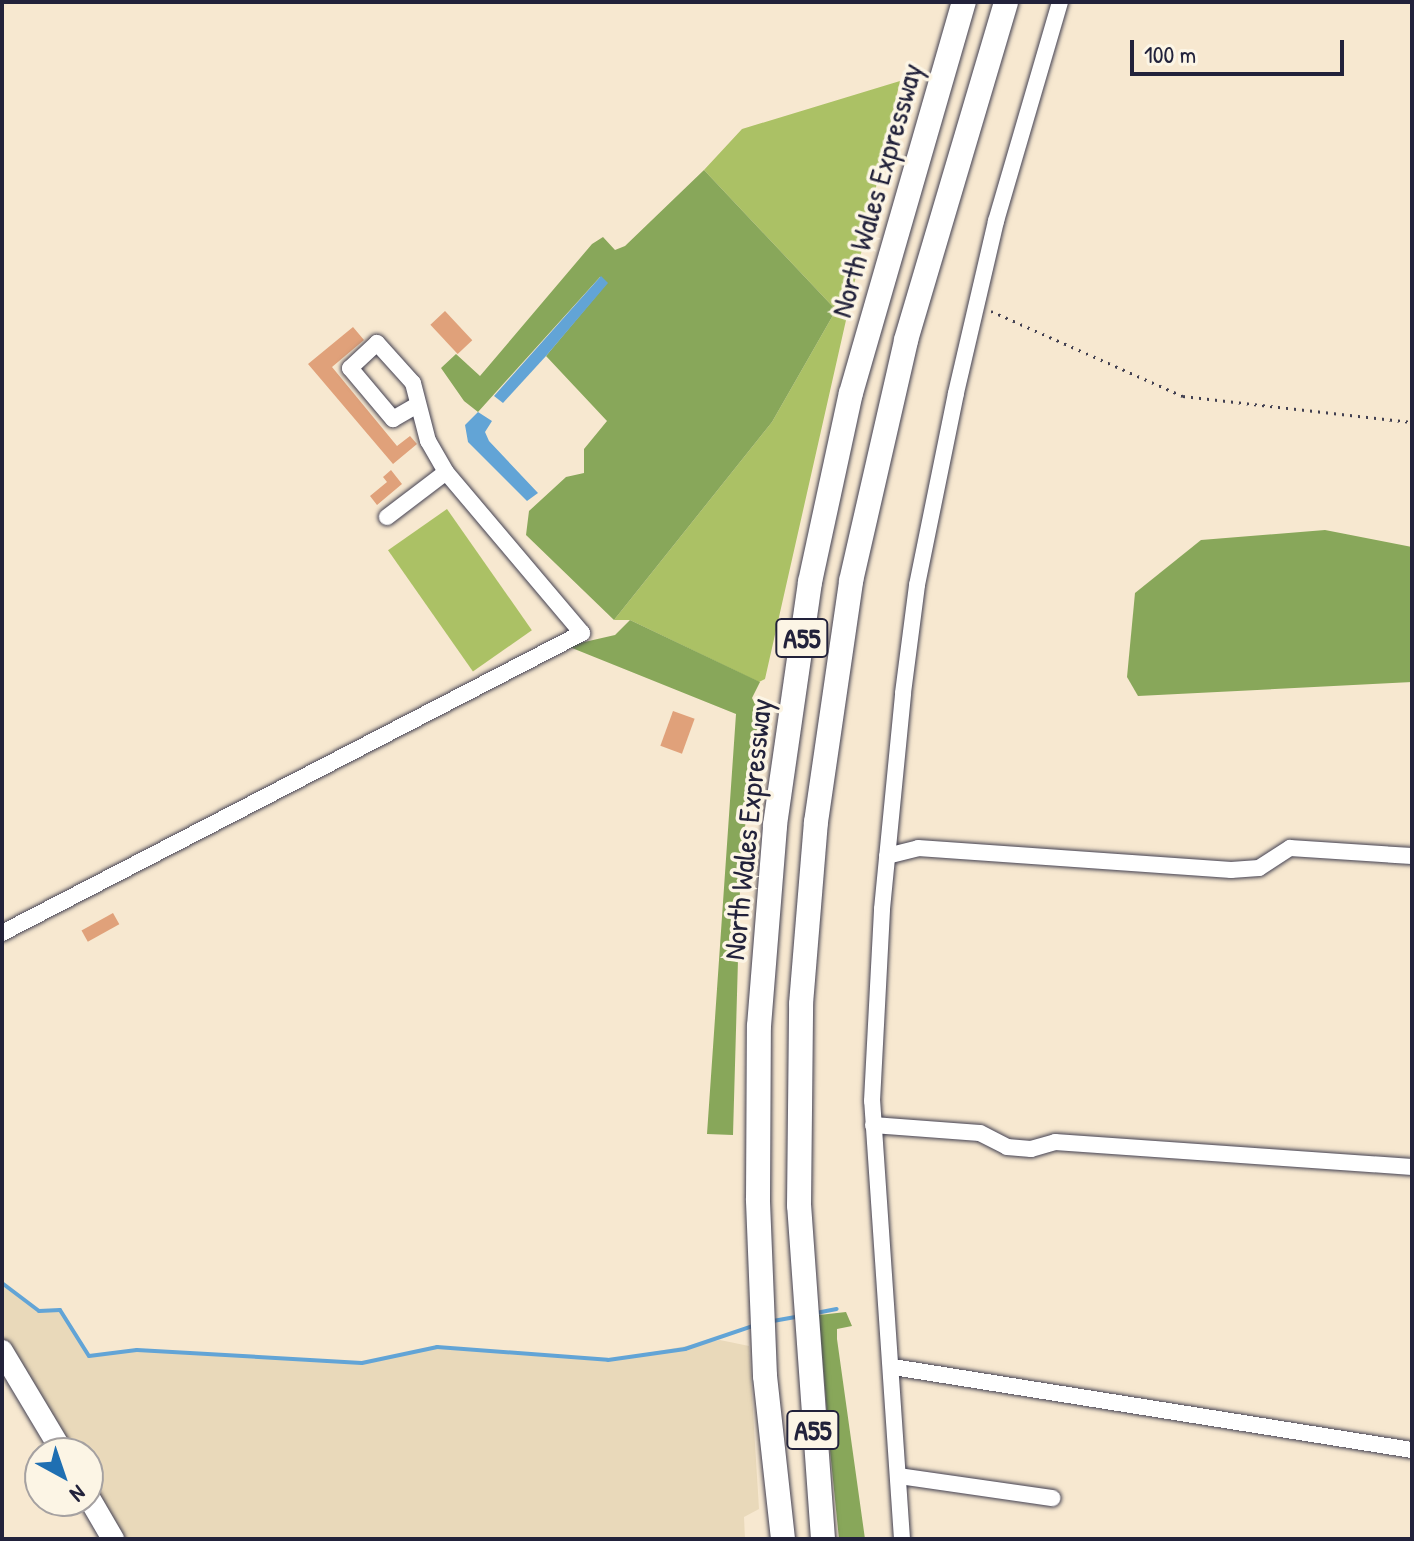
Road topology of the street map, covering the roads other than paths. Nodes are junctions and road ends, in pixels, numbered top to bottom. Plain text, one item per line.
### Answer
1 (964, 2) edge
2 (1006, 2) edge
3 (1060, 2) edge
4 (417, 405) junction
5 (446, 472) junction
6 (387, 517) dead end
7 (887, 856) junction
8 (1412, 856) edge
9 (2, 933) edge
10 (873, 1125) junction
11 (1412, 1167) edge
12 (2, 1351) edge
13 (893, 1367) junction
14 (53, 1437) edge
15 (1412, 1450) edge
16 (899, 1476) junction
17 (1052, 1498) dead end
18 (100, 1517) edge
19 (113, 1539) edge
20 (783, 1539) edge
21 (823, 1539) edge
22 (902, 1539) edge

1 - 20 highway, North Wales Expressway / A55
2 - 21 highway, A55
3 - 7 lane
4 - 4 lane
4 - 5 lane
5 - 6 lane
5 - 9 lane
7 - 8 lane
7 - 10 lane
10 - 11 lane
10 - 13 lane
12 - 14 main road
13 - 15 lane
13 - 16 lane
16 - 17 lane
16 - 22 lane
18 - 19 main road

